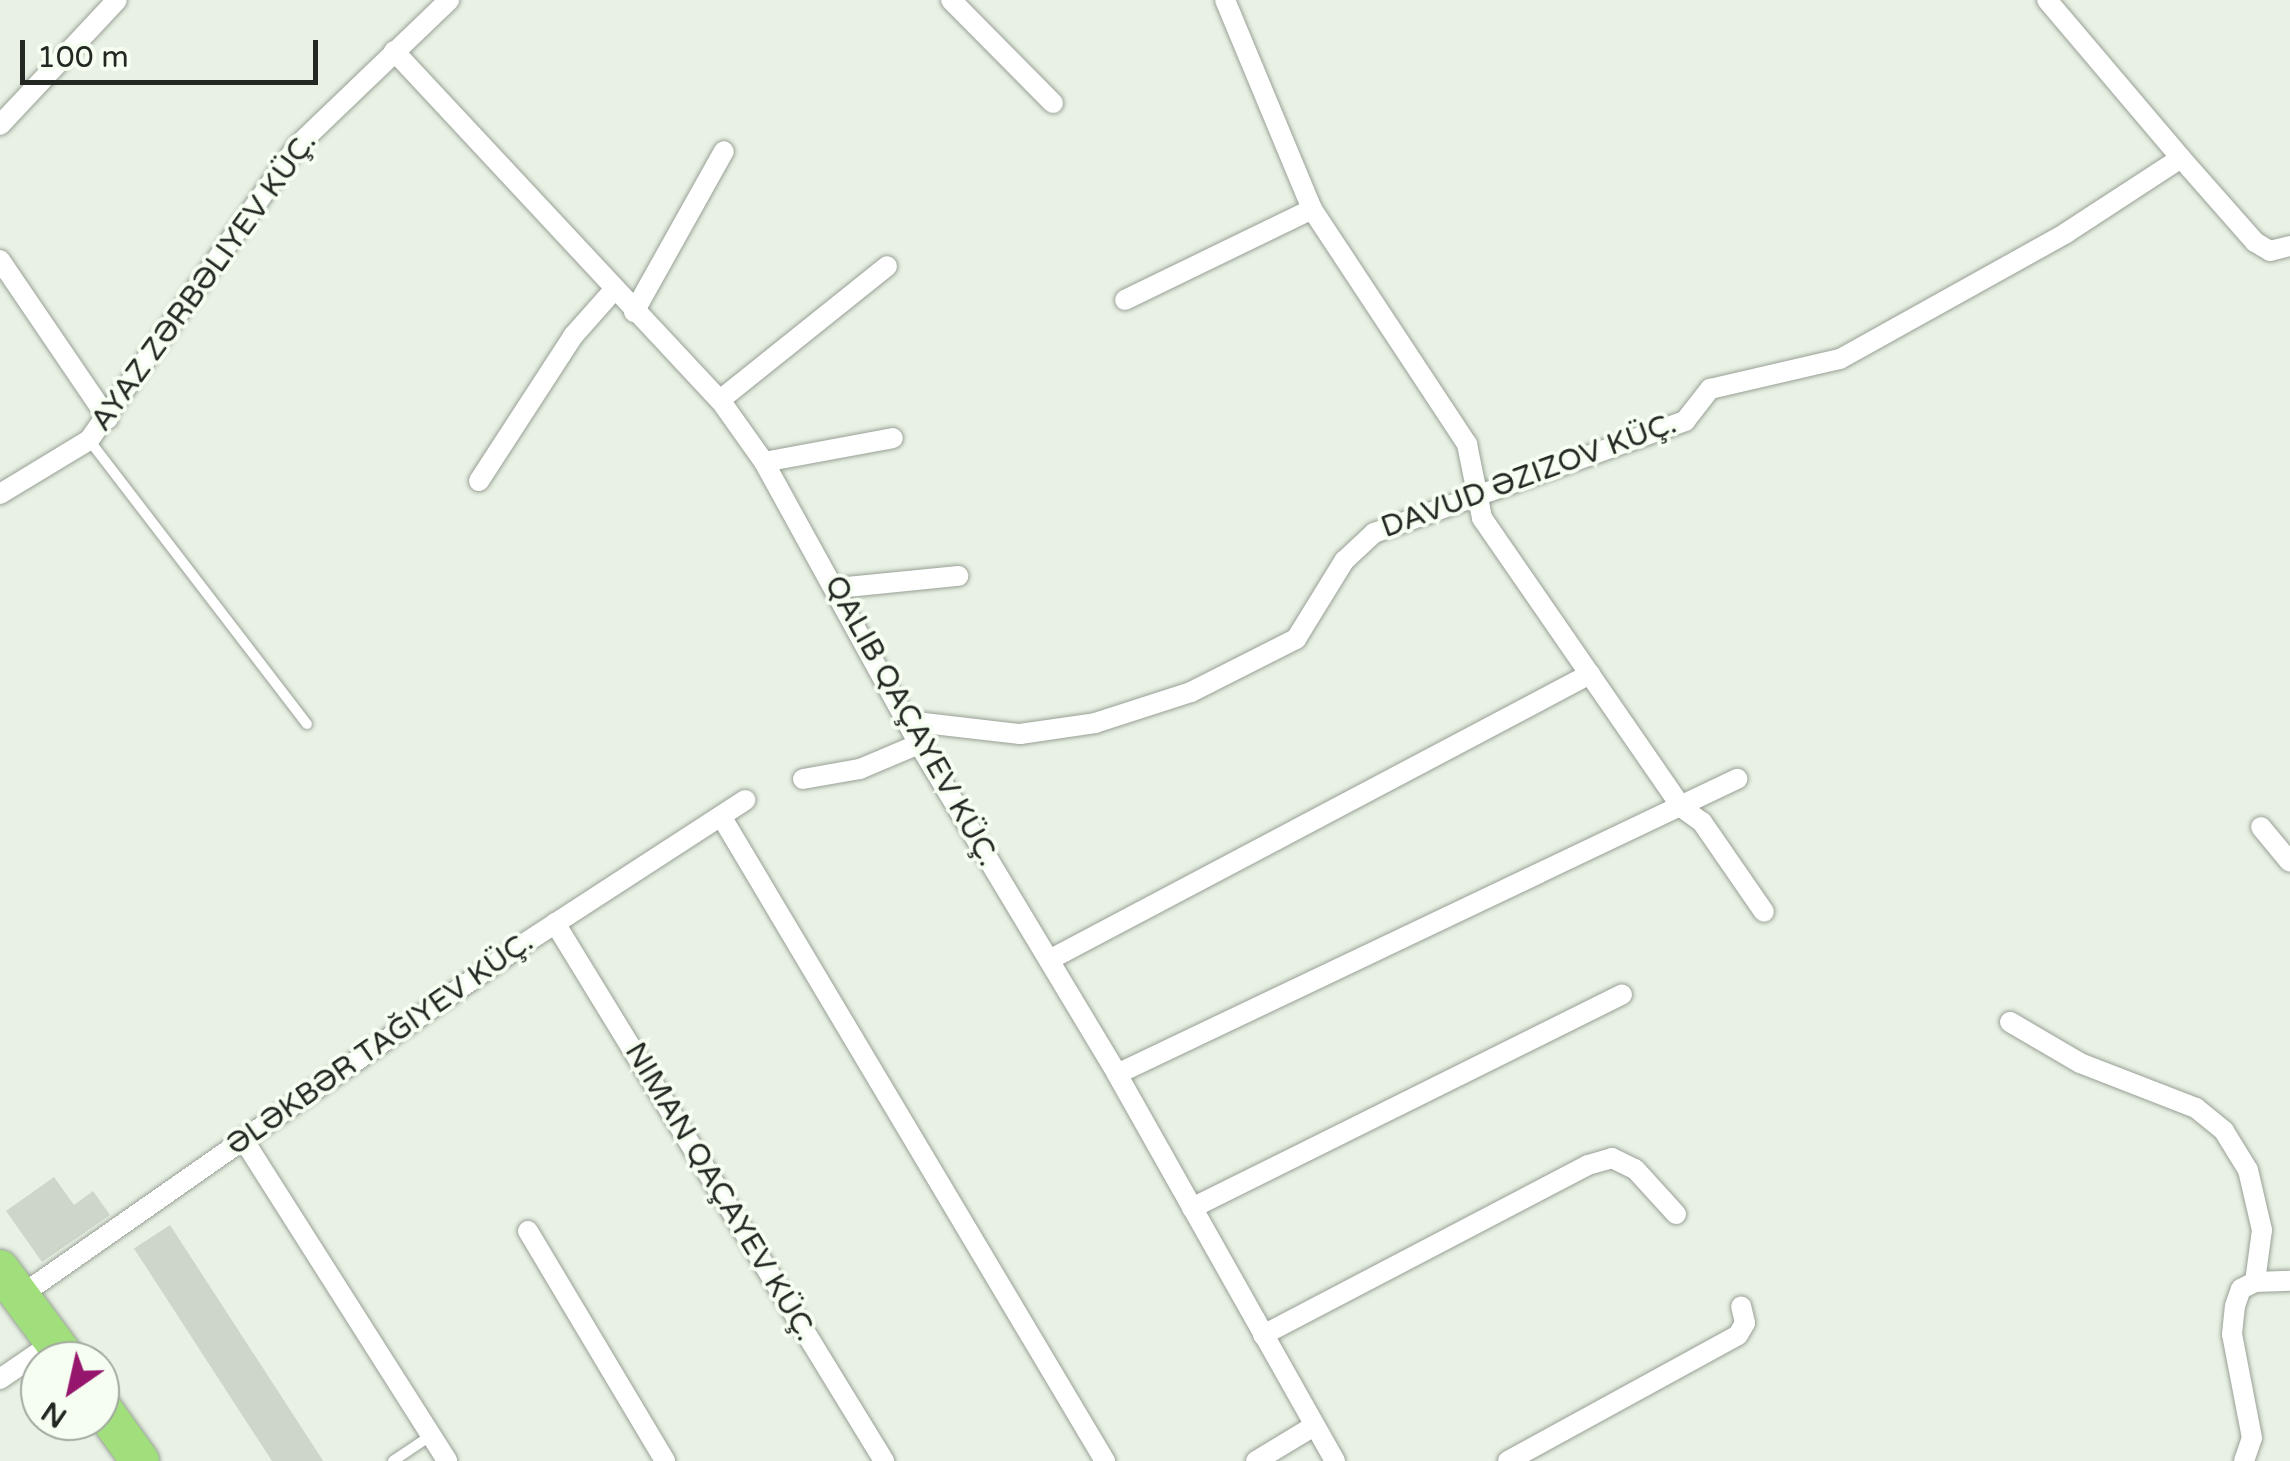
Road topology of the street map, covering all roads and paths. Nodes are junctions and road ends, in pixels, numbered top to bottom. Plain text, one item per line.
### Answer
1 (118, 0) edge
2 (449, 0) edge
3 (951, 0) edge
4 (1224, 0) edge
5 (2047, 0) edge
6 (394, 51) junction
7 (1053, 103) dead end
8 (0, 126) edge
9 (724, 152) dead end
10 (2181, 158) junction
11 (1312, 208) junction
12 (2287, 254) edge
13 (0, 260) edge
14 (888, 266) dead end
15 (612, 292) junction
16 (1125, 300) dead end
17 (634, 312) junction
18 (720, 400) junction
19 (108, 419) junction
20 (893, 438) dead end
21 (89, 440) junction
22 (764, 462) junction
23 (479, 480) dead end
24 (0, 494) edge
25 (1473, 496) junction
26 (958, 576) dead end
27 (837, 588) junction
28 (1590, 674) junction
29 (907, 721) junction
30 (307, 724) dead end
31 (919, 744) junction
32 (804, 779) dead end
33 (1737, 779) dead end
34 (745, 800) dead end
35 (1681, 807) junction
36 (721, 816) junction
37 (2261, 827) dead end
38 (2290, 862) edge
39 (1764, 912) dead end
40 (556, 923) junction
41 (1048, 960) junction
42 (1622, 995) dead end
43 (2010, 1022) dead end
44 (1117, 1074) junction
45 (243, 1139) junction
46 (1192, 1208) junction
47 (1676, 1214) dead end
48 (528, 1231) dead end
49 (2290, 1281) edge
50 (10, 1282) edge
51 (2255, 1282) junction
52 (1741, 1306) dead end
53 (1263, 1336) junction
54 (53, 1341) edge
55 (1314, 1426) junction
56 (120, 1433) edge
57 (431, 1435) junction
58 (140, 1461) edge
59 (393, 1461) edge
60 (447, 1461) edge
61 (665, 1461) edge
62 (884, 1461) edge
63 (1105, 1461) edge
64 (1256, 1461) edge
65 (1334, 1461) edge
66 (1508, 1461) edge
67 (2244, 1461) edge

1 - 8 street
2 - 6 street, AYAZ ZƏRBƏLIYEV KÜÇ.
3 - 7 street
4 - 11 street
5 - 10 street
6 - 15 street, QALIB QAÇAYEV KÜÇ.
6 - 19 street, AYAZ ZƏRBƏLIYEV KÜÇ.
9 - 17 street
10 - 12 street
10 - 25 street, DAVUD ƏZIZOV KÜÇ.
11 - 16 street
11 - 25 street
13 - 19 street
14 - 18 street
15 - 17 street, QALIB QAÇAYEV KÜÇ.
15 - 23 street
17 - 18 street, QALIB QAÇAYEV KÜÇ.
18 - 22 street, QALIB QAÇAYEV KÜÇ.
19 - 21 street, AYAZ ZƏRBƏLIYEV KÜÇ.
20 - 22 street
21 - 24 street, AYAZ ZƏRBƏLIYEV KÜÇ.
21 - 30 lane
22 - 27 street, QALIB QAÇAYEV KÜÇ.
25 - 28 street
25 - 29 street, DAVUD ƏZIZOV KÜÇ.
26 - 27 street
27 - 29 street, QALIB QAÇAYEV KÜÇ.
28 - 35 street
28 - 41 street
29 - 31 street, QALIB QAÇAYEV KÜÇ.
31 - 32 street
31 - 41 street, QALIB QAÇAYEV KÜÇ.
33 - 35 street
34 - 36 street
35 - 39 street
35 - 44 street
36 - 40 street
36 - 63 street
37 - 38 street
40 - 45 street
40 - 62 street, NIMAN QAÇAYEV KÜÇ.
41 - 44 street, QALIB QAÇAYEV KÜÇ.
42 - 46 street
43 - 51 street
44 - 46 street, QALIB QAÇAYEV KÜÇ.
45 - 50 street
45 - 57 street
46 - 53 street, QALIB QAÇAYEV KÜÇ.
47 - 53 street
48 - 61 street
49 - 51 street
50 - 54 highway
51 - 67 street
52 - 66 street
53 - 55 street, QALIB QAÇAYEV KÜÇ.
55 - 64 street
55 - 65 street, QALIB QAÇAYEV KÜÇ.
56 - 58 highway
57 - 59 lane
57 - 60 street

